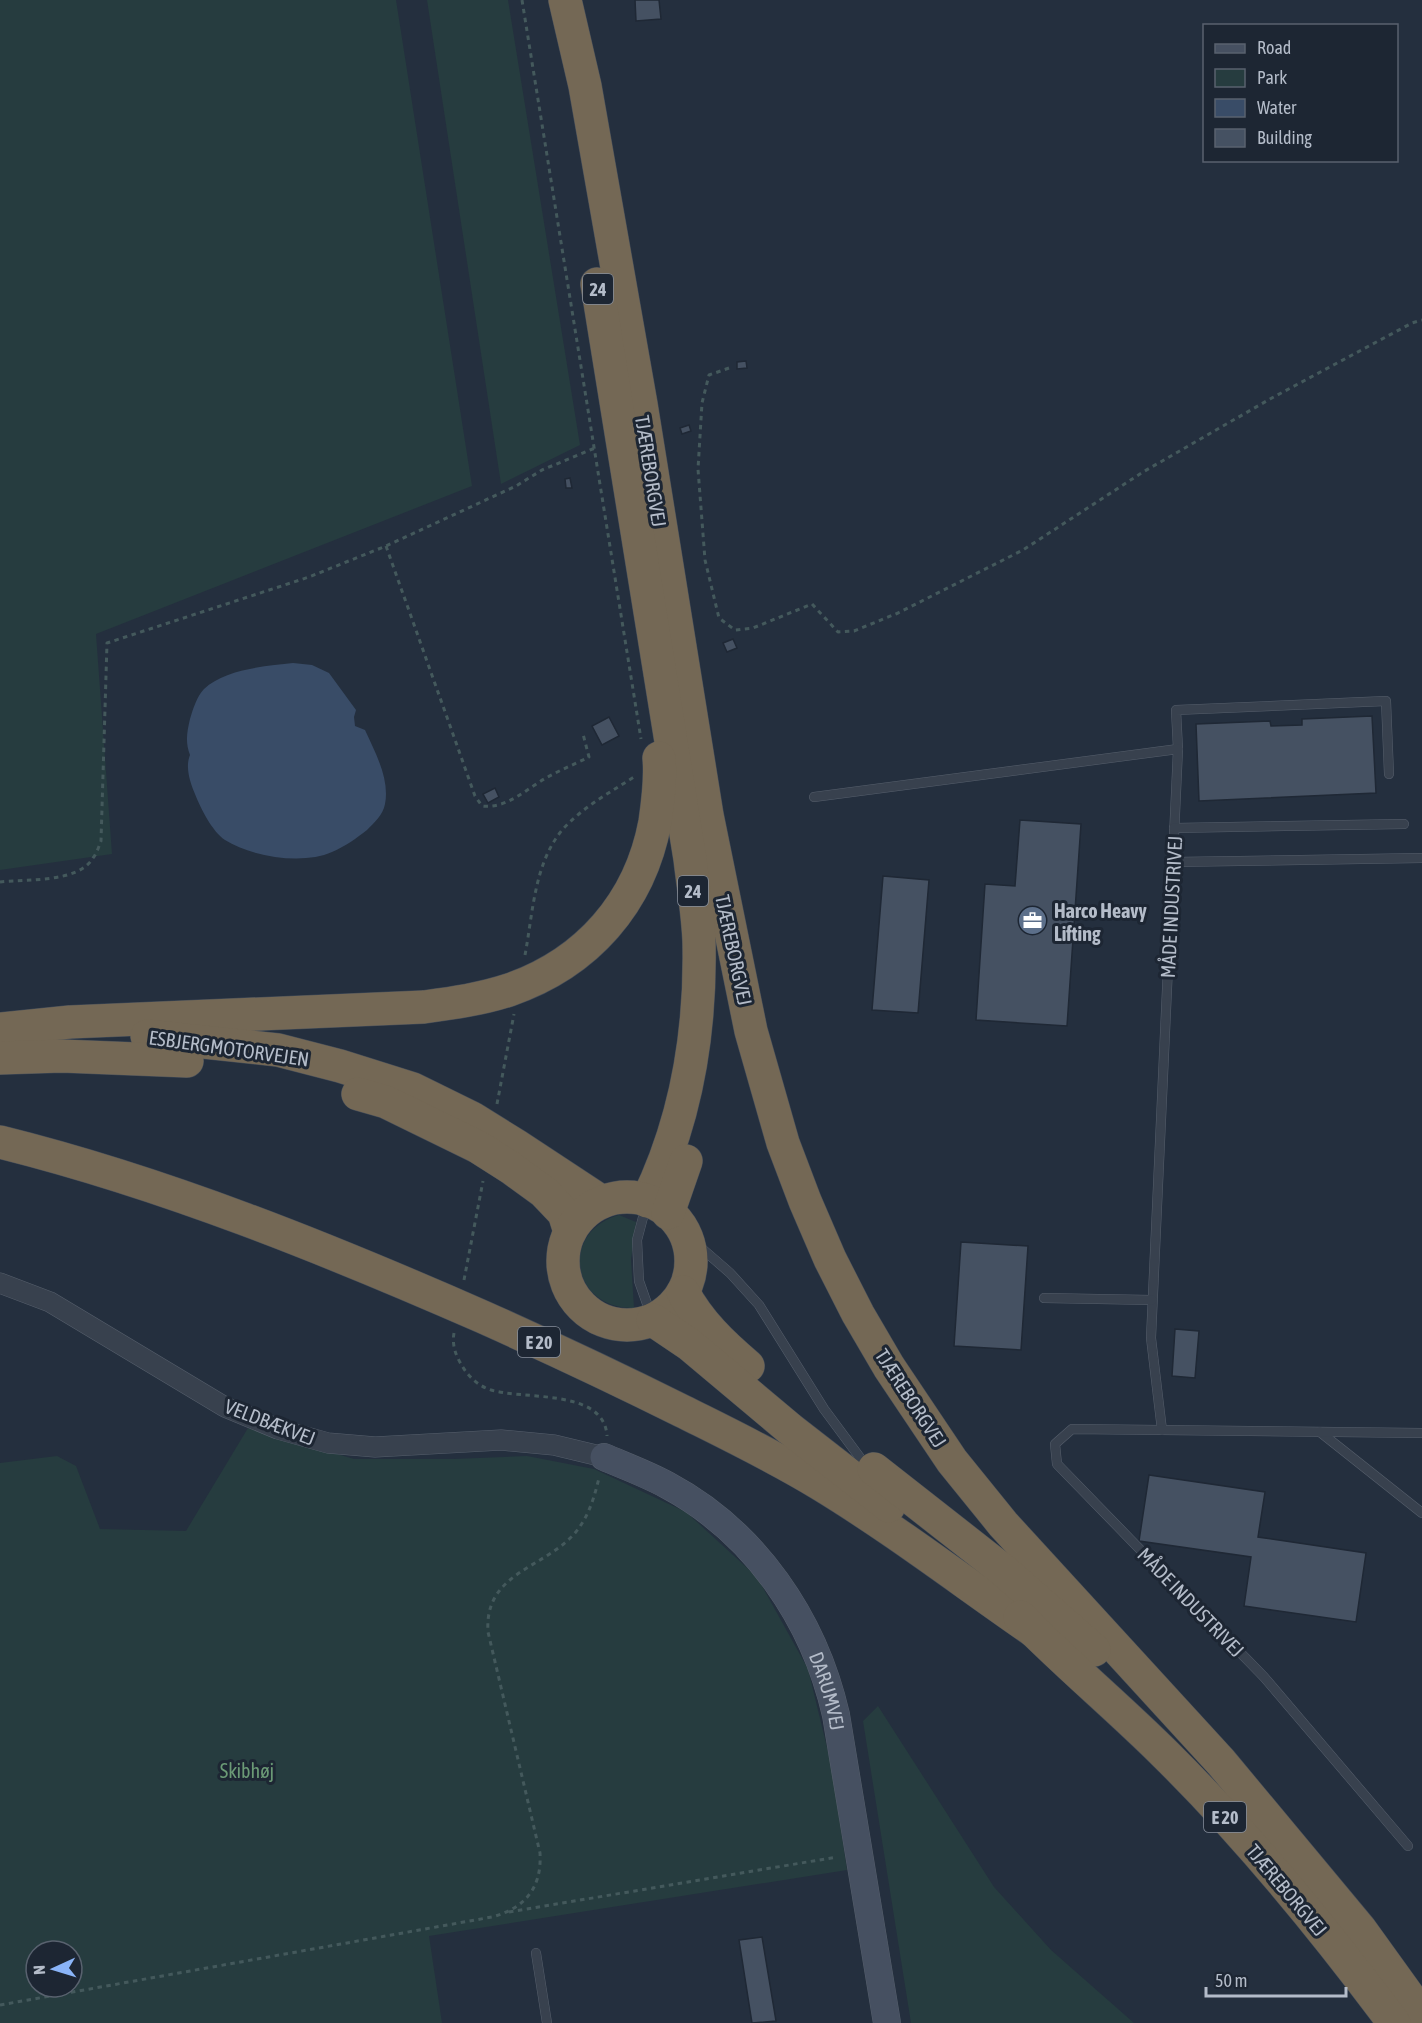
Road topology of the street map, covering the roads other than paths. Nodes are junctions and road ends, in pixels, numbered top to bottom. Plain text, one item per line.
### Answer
1 (562, 0) edge
2 (645, 577) junction
3 (1178, 749) junction
4 (1389, 774) dead end
5 (814, 797) dead end
6 (707, 815) junction
7 (1404, 824) dead end
8 (1174, 828) junction
9 (1422, 858) edge
10 (1173, 862) junction
11 (0, 1029) edge
12 (0, 1036) edge
13 (0, 1058) edge
14 (0, 1142) edge
15 (602, 1202) junction
16 (666, 1215) junction
17 (570, 1232) junction
18 (0, 1283) edge
19 (683, 1292) junction
20 (1044, 1298) dead end
21 (1152, 1300) junction
22 (653, 1320) junction
23 (1162, 1430) junction
24 (1320, 1432) junction
25 (1422, 1432) edge
26 (604, 1457) joint
27 (861, 1459) junction
28 (1422, 1513) edge
29 (1034, 1631) junction
30 (1221, 1762) junction
31 (1408, 1845) dead end
32 (536, 1953) dead end
33 (1422, 2015) edge
34 (547, 2023) edge
35 (887, 2023) edge
36 (1394, 2023) edge

1 - 2 highway, TJÆREBORGVEJ / 24
1 - 6 highway, TJÆREBORGVEJ / 24
2 - 11 highway
2 - 16 highway, 24
3 - 4 lane, MÅDE INDUSTRIVEJ
3 - 5 lane
3 - 8 lane, MÅDE INDUSTRIVEJ
6 - 16 highway, 24
6 - 30 highway, TJÆREBORGVEJ
7 - 8 lane
8 - 10 lane, MÅDE INDUSTRIVEJ
9 - 10 lane
10 - 21 lane, MÅDE INDUSTRIVEJ
12 - 15 highway, ESBJERGMOTORVEJEN
13 - 17 highway, ESBJERGMOTORVEJEN
14 - 29 highway, E 20
15 - 16 highway
15 - 17 highway
16 - 19 highway
16 - 22 lane
16 - 27 lane
17 - 22 highway
18 - 26 street, VELDBÆKVEJ
19 - 22 highway
19 - 27 highway, TJÆREBORGVEJ / E 20
20 - 21 lane
21 - 23 lane, MÅDE INDUSTRIVEJ
22 - 29 highway, TJÆREBORGVEJ / E 20
23 - 24 lane, MÅDE INDUSTRIVEJ
23 - 31 lane, MÅDE INDUSTRIVEJ
24 - 25 lane, MÅDE INDUSTRIVEJ
24 - 28 lane
26 - 35 street, DARUMVEJ
27 - 30 highway, TJÆREBORGVEJ / E 20
29 - 36 highway, TJÆREBORGVEJ / E 20
30 - 33 highway, TJÆREBORGVEJ / E 20
32 - 34 lane

